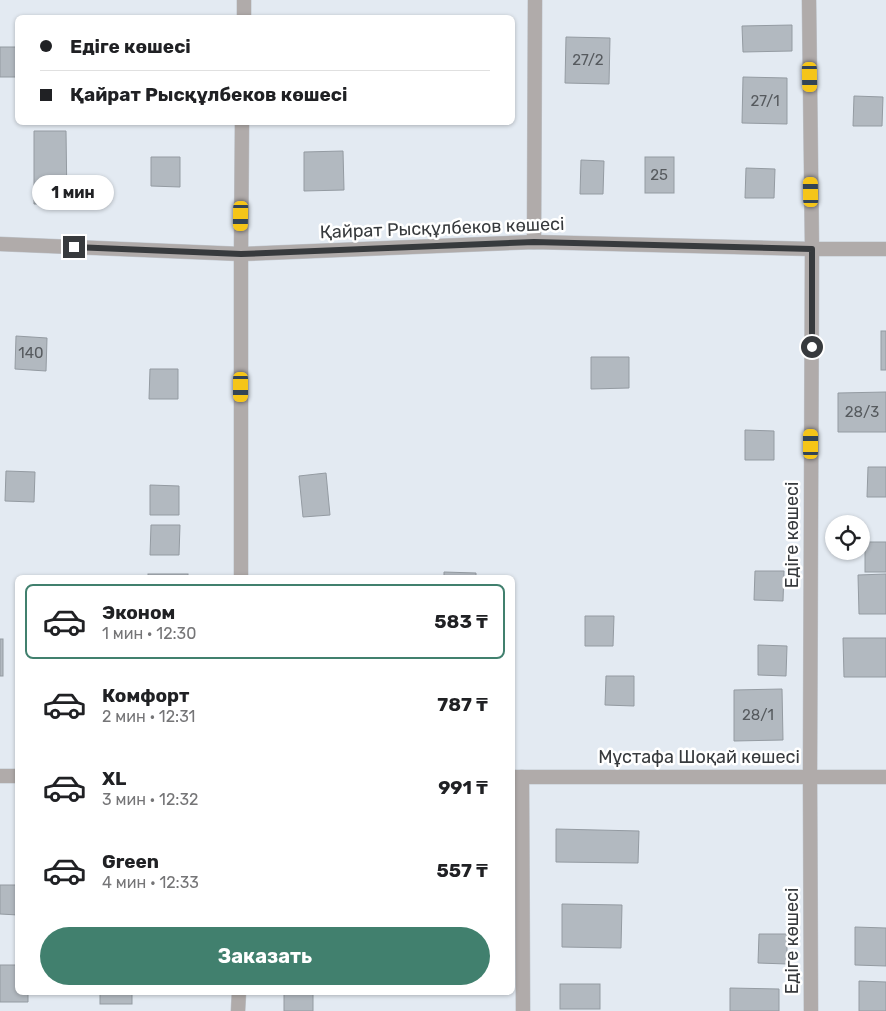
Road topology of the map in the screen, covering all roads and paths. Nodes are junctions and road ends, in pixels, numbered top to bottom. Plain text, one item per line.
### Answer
1 (244, 0) edge
2 (535, 0) edge
3 (809, 0) edge
4 (244, 15) edge
5 (242, 125) edge
6 (534, 242) junction
7 (0, 244) edge
8 (812, 249) junction
9 (886, 249) edge
10 (241, 254) junction
11 (241, 575) edge
12 (0, 776) edge
13 (15, 776) edge
14 (810, 776) junction
15 (517, 777) edge
16 (886, 777) edge
17 (239, 995) edge
18 (238, 1011) edge
19 (523, 1011) edge
20 (811, 1011) edge

1 - 4 street
2 - 6 street
3 - 8 street, Едіге көшесі
5 - 10 street
6 - 8 street, Қайрат Рысқұлбеков көшесі
6 - 10 street, Қайрат Рысқұлбеков көшесі
7 - 10 street, Қайрат Рысқұлбеков көшесі
8 - 9 street, Қайрат Рысқұлбеков көшесі
8 - 14 street, Едіге көшесі
10 - 11 street
12 - 13 street
14 - 15 street, Мұстафа Шоқай көшесі
14 - 16 street, Мұстафа Шоқай көшесі
14 - 20 street, Едіге көшесі
15 - 19 street
17 - 18 street

